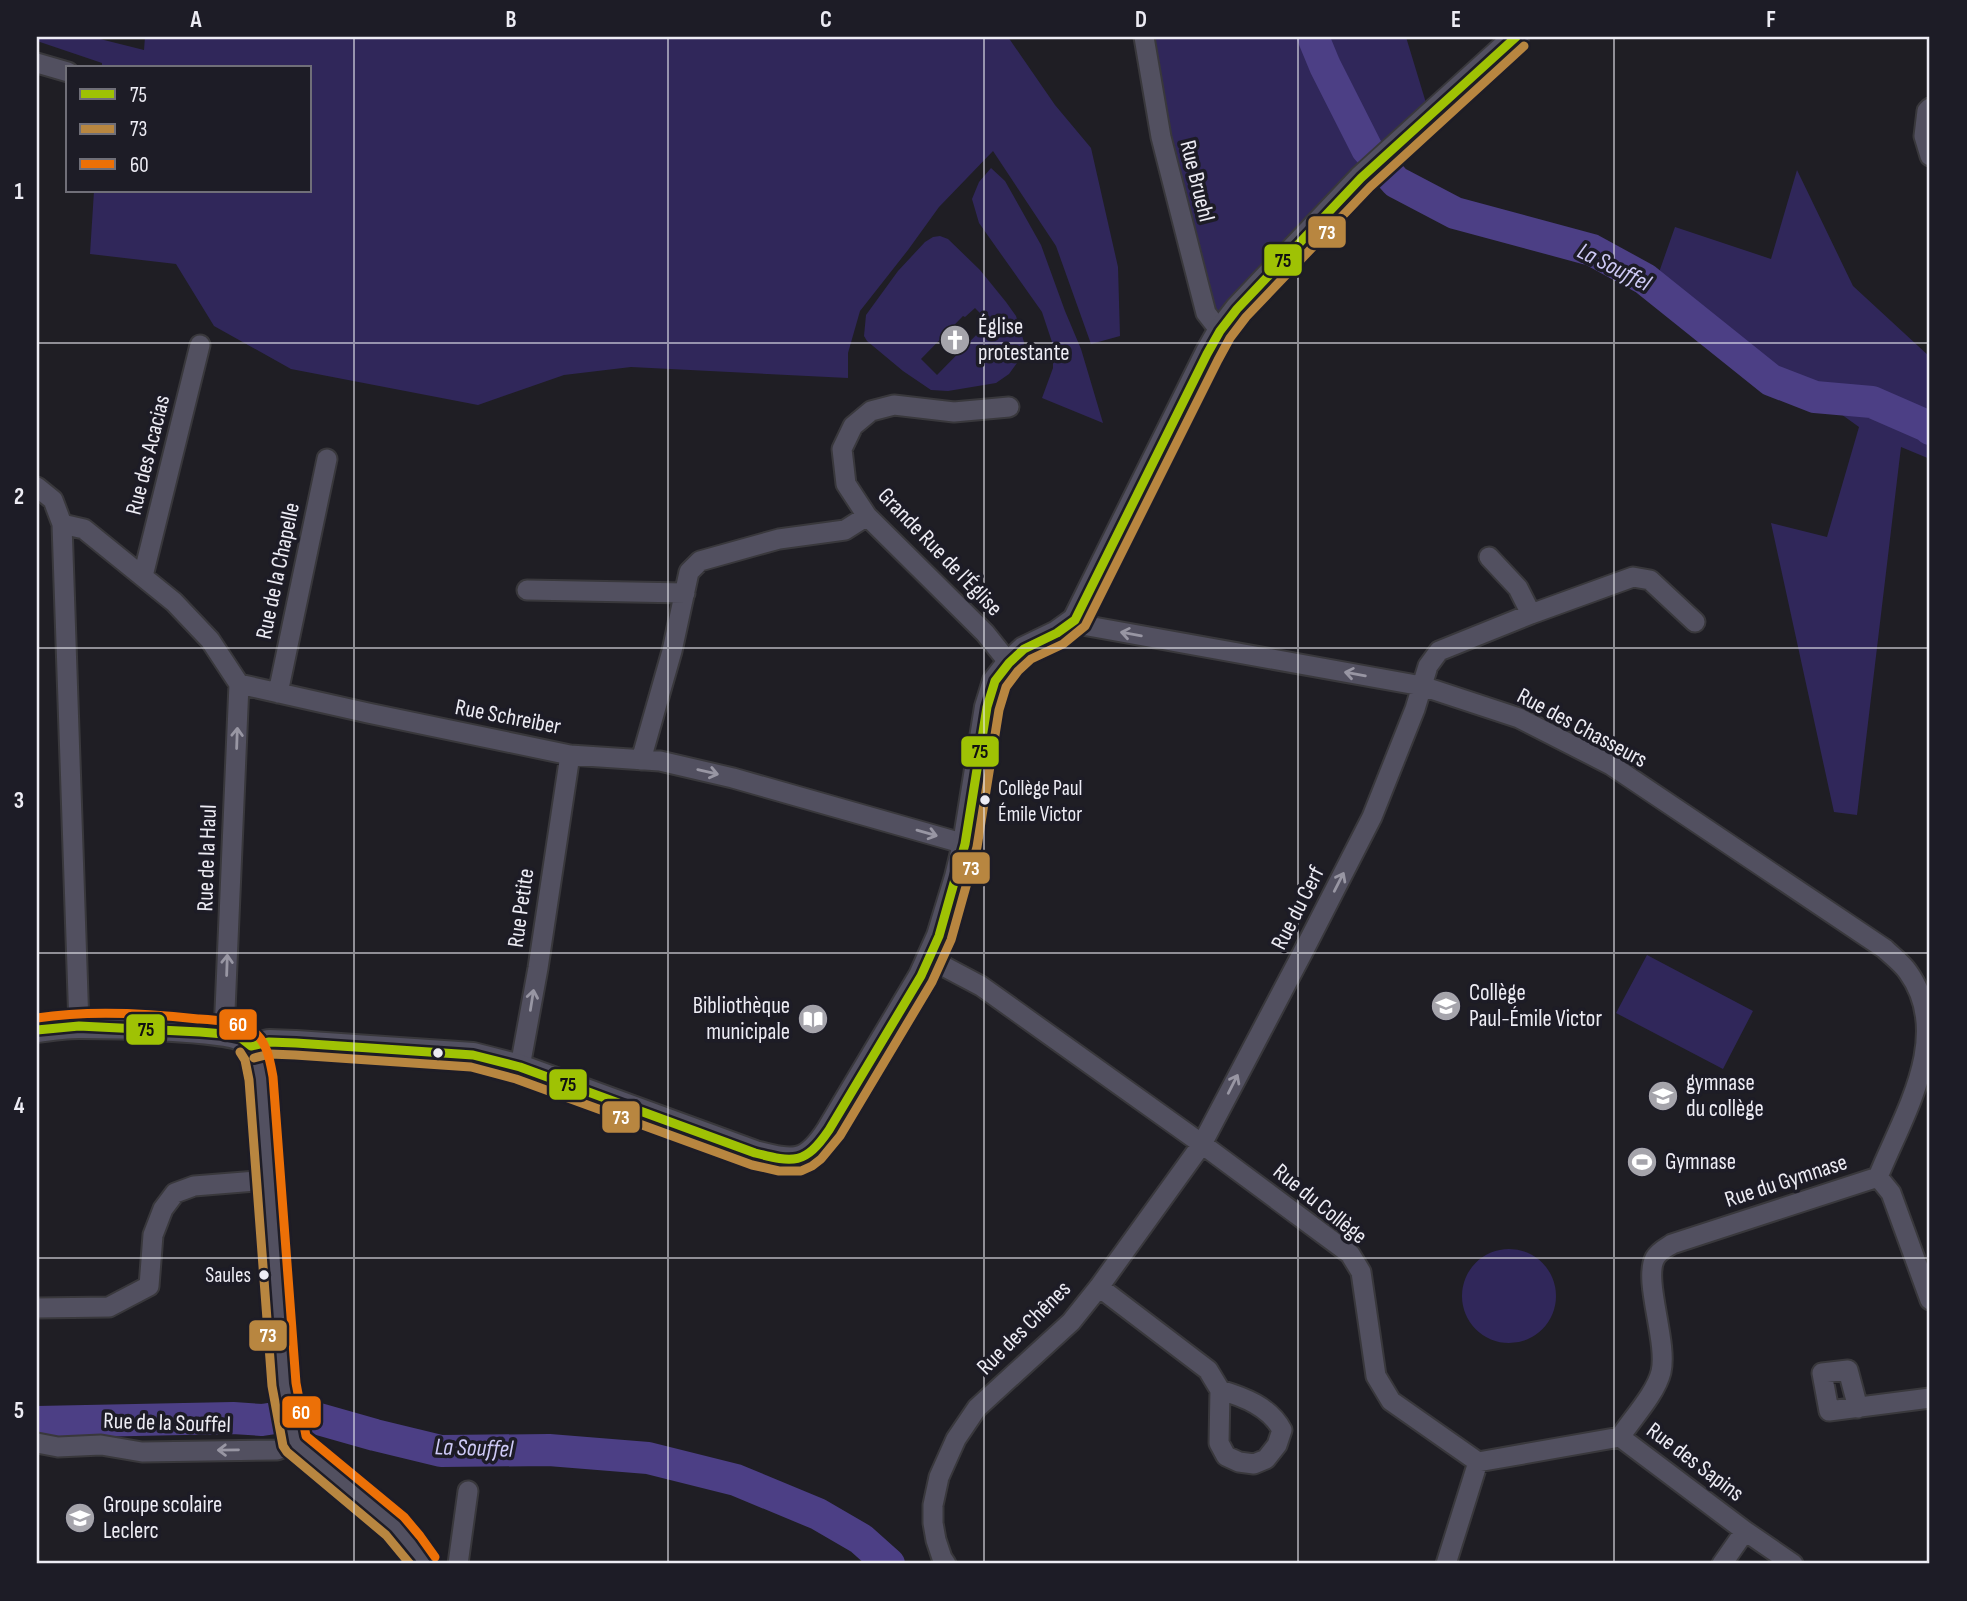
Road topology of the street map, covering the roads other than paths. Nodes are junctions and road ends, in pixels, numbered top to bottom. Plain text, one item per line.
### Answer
1 (1144, 37) edge
2 (1516, 37) edge
3 (37, 63) edge
4 (66, 71) edge
5 (1930, 108) edge
6 (1930, 156) edge
7 (1220, 331) junction
8 (200, 345) dead end
9 (1009, 408) dead end
10 (327, 459) dead end
11 (37, 487) edge
12 (867, 516) junction
13 (62, 524) junction
14 (96, 539) junction
15 (63, 555) junction
16 (1489, 557) dead end
17 (143, 576) junction
18 (527, 590) dead end
19 (685, 593) junction
20 (1531, 614) junction
21 (1075, 620) junction
22 (1695, 622) dead end
23 (1009, 663) junction
24 (239, 684) junction
25 (1422, 686) junction
26 (278, 693) junction
27 (570, 754) junction
28 (641, 760) junction
29 (965, 844) junction
30 (930, 958) junction
31 (1922, 996) joint
32 (79, 1026) junction
33 (37, 1030) edge
34 (224, 1034) junction
35 (251, 1046) junction
36 (520, 1067) junction
37 (1202, 1144) junction
38 (1878, 1177) junction
39 (268, 1180) junction
40 (1654, 1259) joint
41 (1099, 1287) junction
42 (1930, 1300) edge
43 (37, 1308) edge
44 (1220, 1390) dead end
45 (1930, 1398) edge
46 (1858, 1408) dead end
47 (293, 1435) junction
48 (1620, 1437) junction
49 (37, 1443) edge
50 (1478, 1462) junction
51 (468, 1491) dead end
52 (1745, 1531) junction
53 (425, 1564) edge
54 (458, 1564) edge
55 (946, 1564) edge
56 (1446, 1564) edge
57 (1722, 1564) edge
58 (1793, 1564) edge

1 - 7 street, Rue Bruehl
2 - 7 street
3 - 4 street
5 - 6 street
7 - 21 street
8 - 17 street, Rue des Acacias
9 - 12 street, Grande Rue de l'Église
10 - 26 street, Rue de la Chapelle
11 - 13 street
12 - 19 street
12 - 23 street, Grande Rue de l'Église
13 - 14 street
13 - 15 street
14 - 15 street
14 - 17 street
15 - 32 street
16 - 20 street
17 - 24 street
18 - 19 street
19 - 28 street
20 - 22 street, Rue du Cerf
20 - 25 street, Rue du Cerf
21 - 23 street
25 -> 21 street, Rue des Chasseurs
23 - 29 street
24 - 26 street, Rue Schreiber
34 -> 24 street, Rue de la Haul
25 - 31 street, Rue des Chasseurs
37 -> 25 street, Rue du Cerf
26 - 27 street, Rue Schreiber
27 - 28 street, Rue Schreiber
36 -> 27 street, Rue Petite
28 -> 29 street, Rue Schreiber
29 - 30 street
30 - 36 street
30 - 37 street, Rue du Collège
31 - 38 street, Rue du Gymnase
32 - 33 street
32 - 34 street
34 - 35 street
35 - 36 street
35 - 39 street
37 - 41 street, Rue des Chênes
37 - 50 street, Rue du Collège
38 - 40 street, Rue du Gymnase
38 - 42 street
39 - 43 street
39 - 47 street
40 - 48 street, Rue des Sapins
41 - 44 street
41 - 55 street, Rue des Chênes
45 - 46 street
47 -> 49 street, Rue de la Souffel
47 - 53 street
48 - 50 street
48 - 52 street, Rue des Sapins
50 - 56 street
51 - 54 street
52 - 57 street
52 - 58 street, Rue des Sapins

